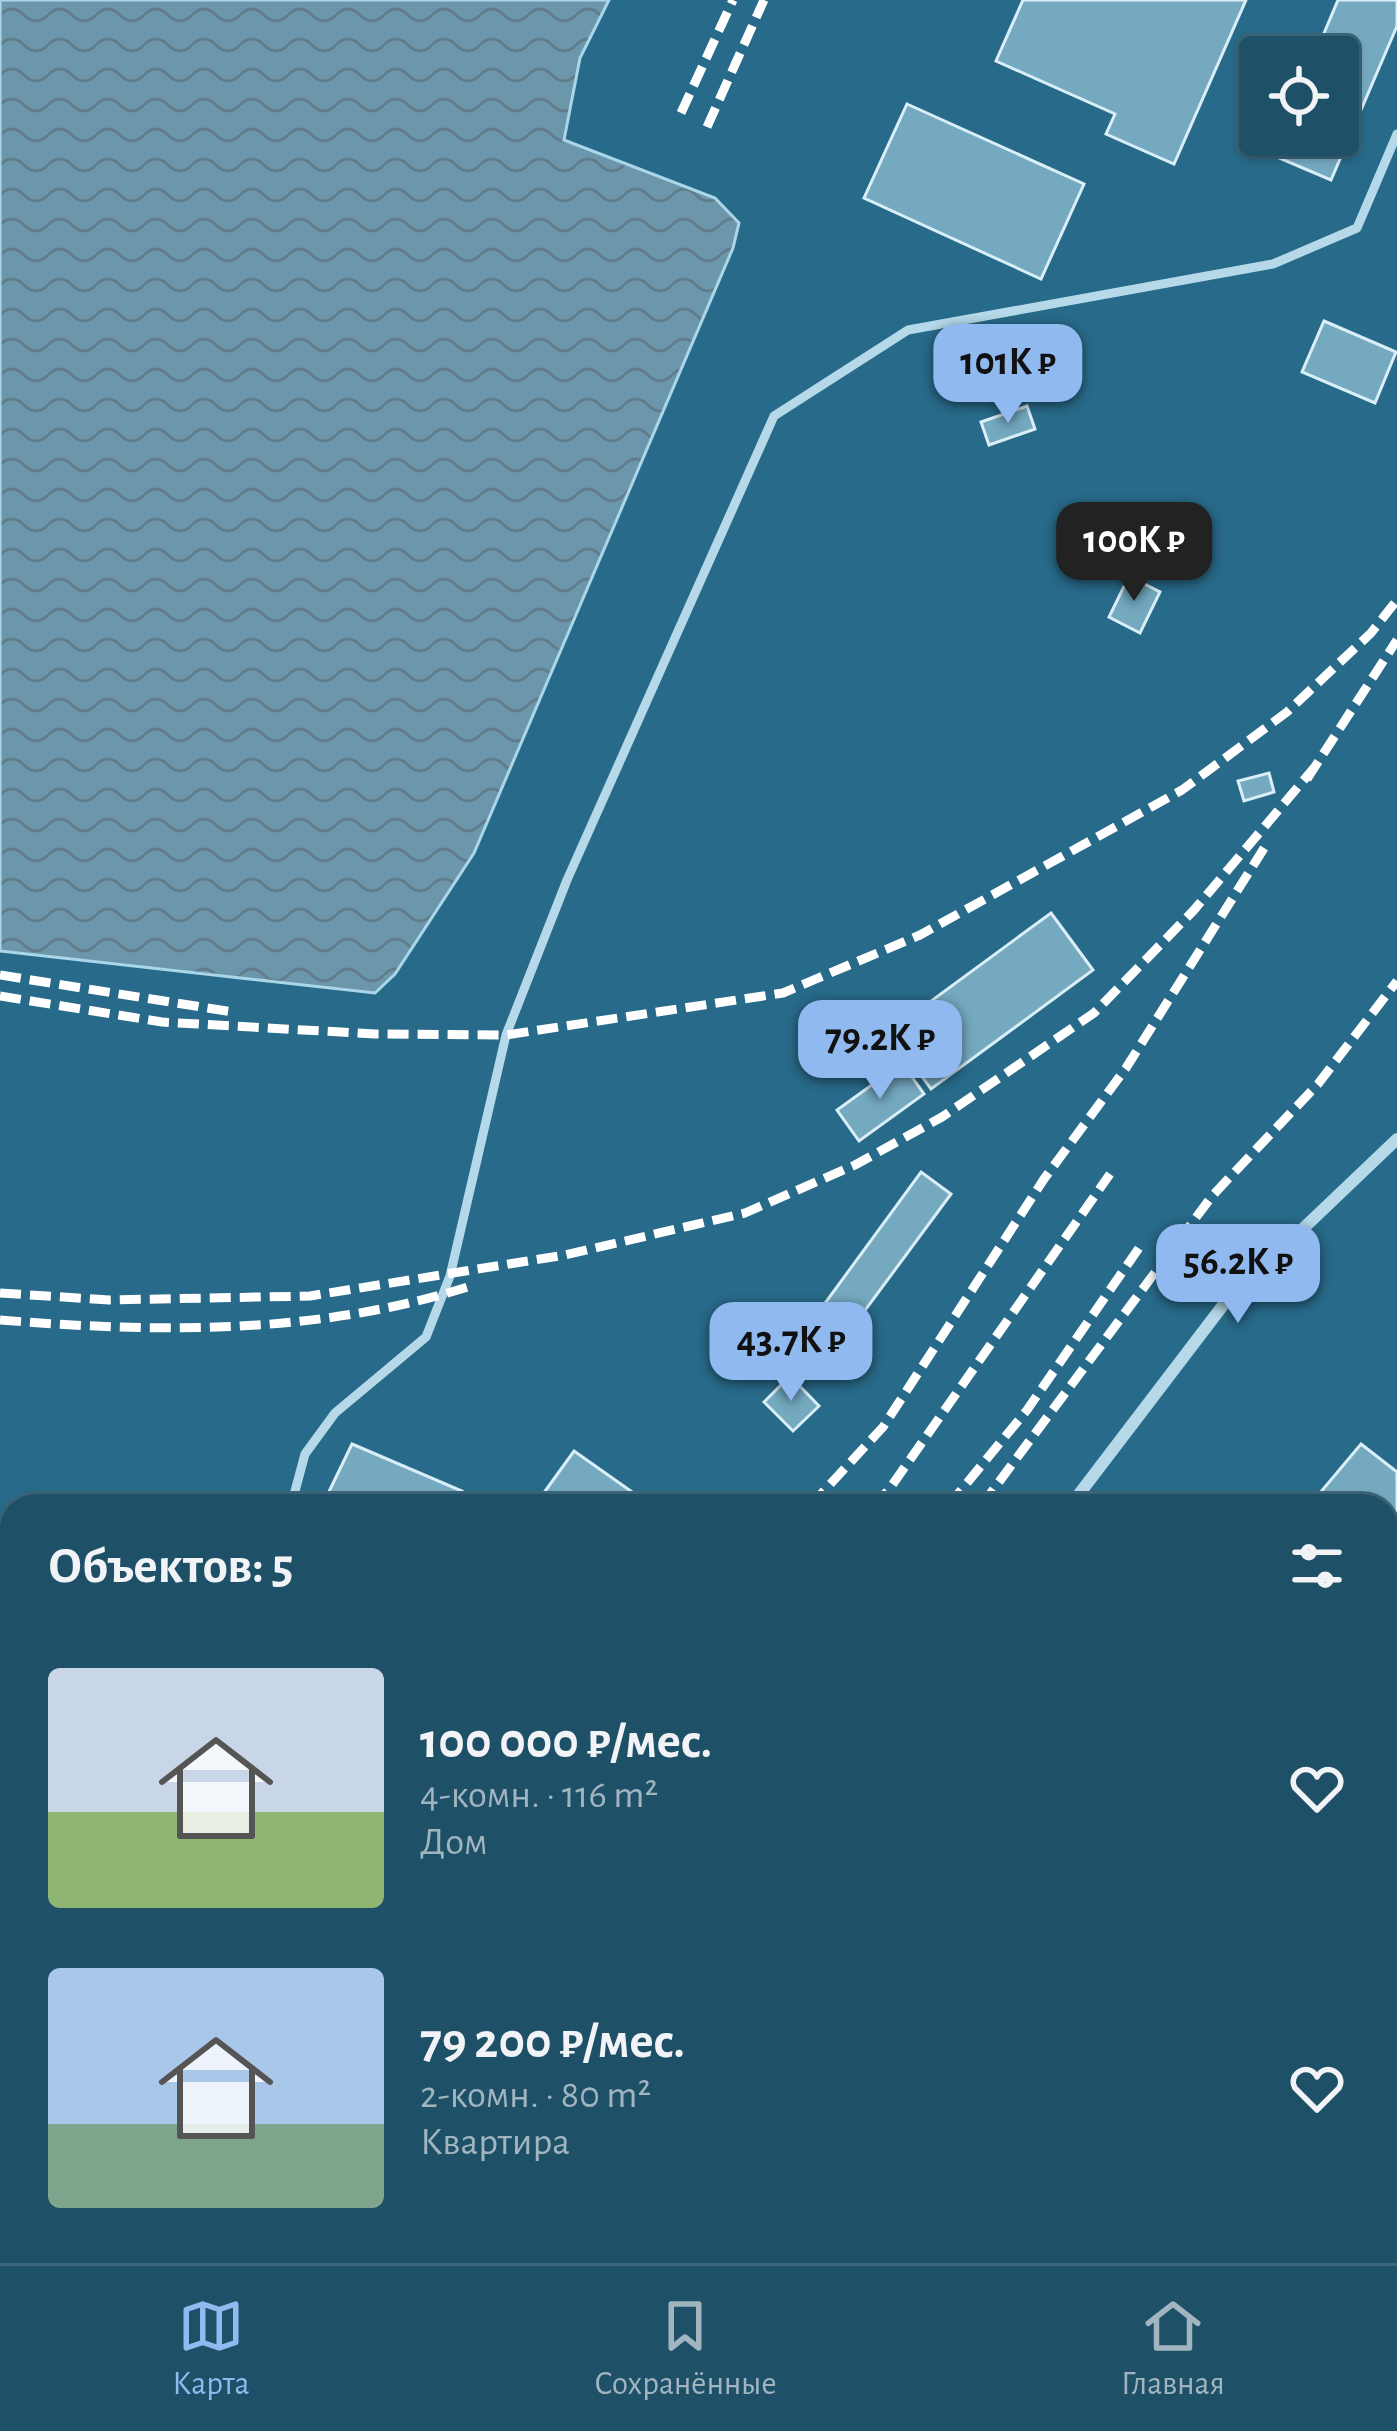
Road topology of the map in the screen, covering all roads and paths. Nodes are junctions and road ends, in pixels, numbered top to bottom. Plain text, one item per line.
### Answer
1 (1397, 134) edge
2 (1397, 1139) edge
3 (294, 1494) edge
4 (1079, 1494) edge

1 - 3 lane
2 - 4 street

